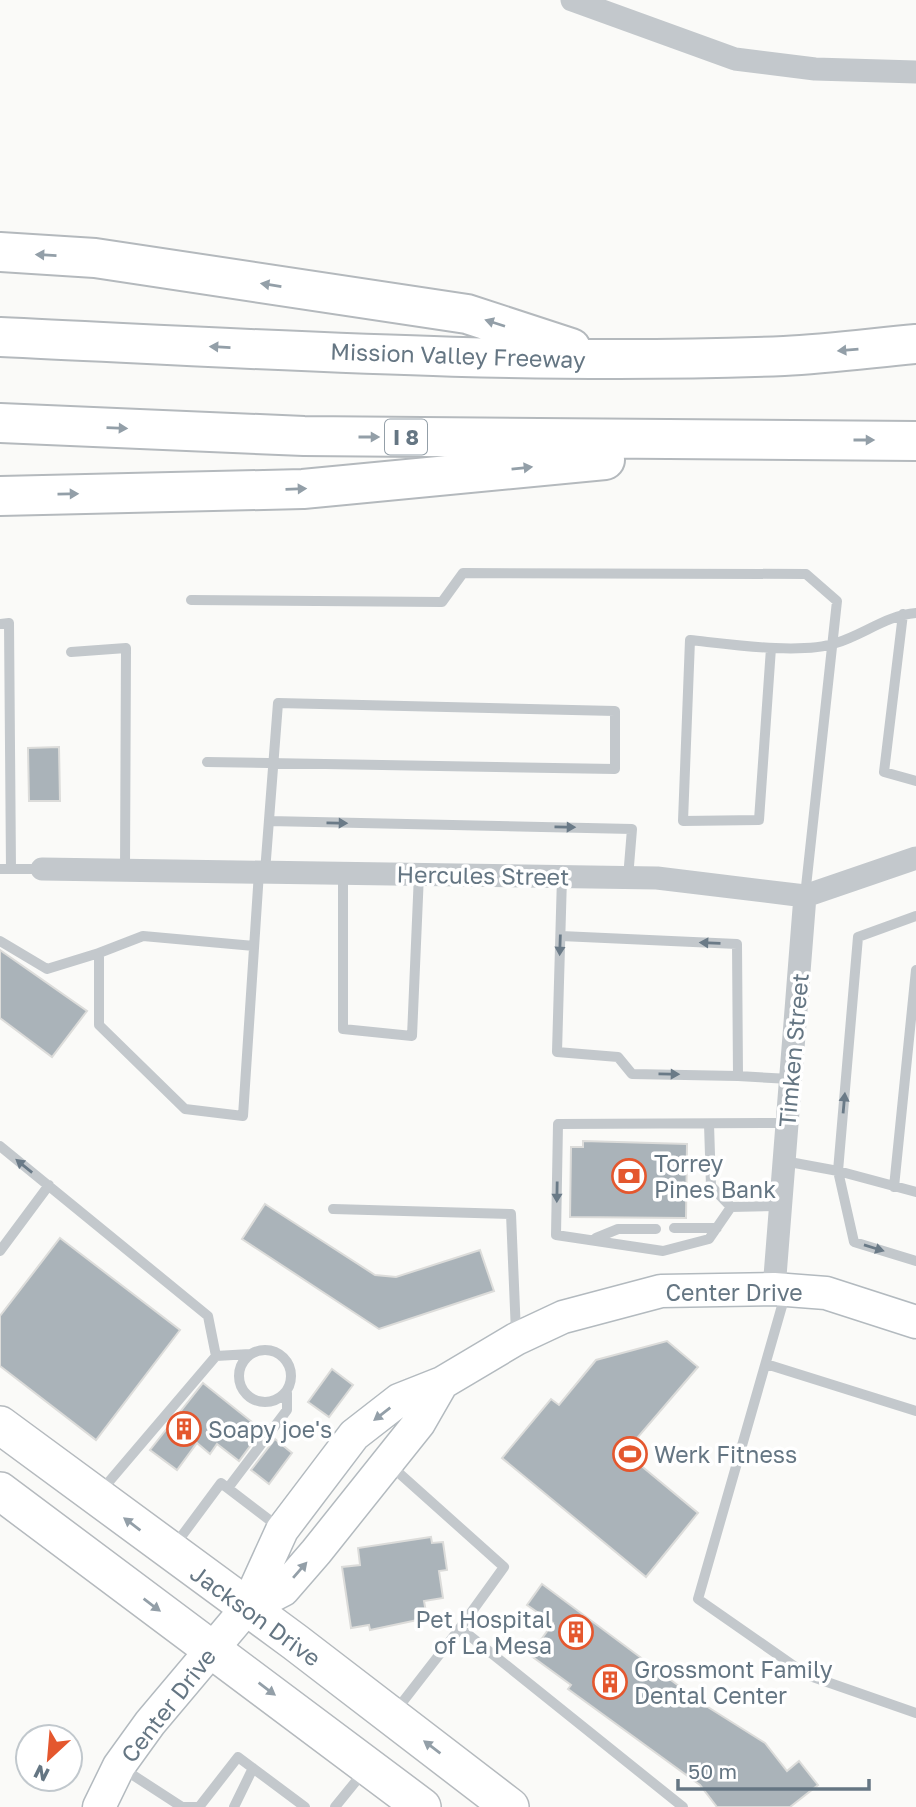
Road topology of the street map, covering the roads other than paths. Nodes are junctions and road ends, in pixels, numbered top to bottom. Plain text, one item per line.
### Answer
1 (578, 1) edge
2 (916, 72) edge
3 (0, 252) edge
4 (0, 337) edge
5 (916, 344) edge
6 (607, 359) junction
7 (0, 423) edge
8 (812, 440) junction
9 (916, 441) edge
10 (0, 496) edge
11 (191, 600) dead end
12 (916, 613) edge
13 (903, 614) junction
14 (0, 624) edge
15 (834, 644) junction
16 (771, 648) junction
17 (71, 652) dead end
18 (206, 762) dead end
19 (274, 762) junction
20 (916, 782) edge
21 (269, 821) junction
22 (915, 861) edge
23 (5, 869) edge
24 (42, 869) joint
25 (125, 870) junction
26 (262, 872) junction
27 (343, 873) junction
28 (419, 874) junction
29 (562, 877) junction
30 (628, 878) junction
31 (805, 896) junction
32 (916, 916) edge
33 (561, 936) junction
34 (0, 941) edge
35 (254, 946) junction
36 (99, 953) junction
37 (916, 970) edge
38 (738, 1076) junction
39 (790, 1079) junction
40 (787, 1123) junction
41 (709, 1124) junction
42 (0, 1146) edge
43 (784, 1161) junction
44 (838, 1171) junction
45 (49, 1185) junction
46 (894, 1187) junction
47 (916, 1192) edge
48 (780, 1206) junction
49 (731, 1207) junction
50 (333, 1209) dead end
51 (674, 1228) dead end
52 (717, 1228) junction
53 (656, 1229) dead end
54 (5, 1235) edge
55 (593, 1239) junction
56 (0, 1251) edge
57 (916, 1261) edge
58 (780, 1289) junction
59 (916, 1322) edge
60 (516, 1339) junction
61 (250, 1354) junction
62 (216, 1356) junction
63 (766, 1364) junction
64 (442, 1383) junction
65 (286, 1392) junction
66 (916, 1410) edge
67 (0, 1425) edge
68 (386, 1461) junction
69 (228, 1488) junction
70 (0, 1491) edge
71 (96, 1497) junction
72 (282, 1530) junction
73 (170, 1552) junction
74 (246, 1609) junction
75 (460, 1628) junction
76 (211, 1650) junction
77 (916, 1713) edge
78 (392, 1716) junction
79 (369, 1765) junction
80 (119, 1766) junction
81 (253, 1768) junction
82 (417, 1806) edge
83 (99, 1807) edge
84 (199, 1807) edge
85 (234, 1807) edge
86 (305, 1807) edge
87 (335, 1807) edge
88 (510, 1807) edge
89 (683, 1807) edge

1 - 2 street
6 -> 3 highway
6 -> 4 highway, Mission Valley Freeway
5 -> 6 highway, Mission Valley Freeway
7 -> 8 highway, I 8
8 -> 9 highway, I 8
10 -> 8 highway
11 - 15 lane
12 - 13 lane
13 - 15 lane
13 - 20 lane
14 - 23 lane
15 - 16 lane
15 - 31 lane
16 - 16 lane
17 - 25 lane
18 - 19 lane
19 - 19 lane
19 - 21 lane
21 - 26 lane
21 -> 30 lane
22 - 31 street, Hercules Street
23 - 24 lane
24 - 25 street, Hercules Street
25 - 26 street, Hercules Street
26 - 27 street, Hercules Street
26 - 35 lane
27 - 28 street, Hercules Street
27 - 28 lane
28 - 29 street, Hercules Street
29 - 30 street, Hercules Street
29 - 33 lane
30 - 31 street, Hercules Street
31 - 39 street, Timken Street
44 -> 32 lane
33 -> 38 lane
38 -> 33 lane
34 - 36 lane
35 - 36 lane
35 - 36 lane
37 - 46 lane
38 - 39 lane
39 - 40 street, Timken Street
40 - 41 lane
40 - 43 street, Timken Street
41 - 49 lane
41 -> 55 lane
45 -> 42 lane
43 - 44 lane
43 - 48 street, Timken Street
44 - 46 lane
44 -> 57 lane
45 - 54 lane
45 - 62 lane
46 - 47 lane
48 - 49 lane
48 - 58 street, Timken Street
49 - 52 lane
50 - 60 lane
51 - 52 lane
52 - 55 lane
53 - 55 lane
54 - 56 lane
58 - 59 main road, Center Drive
58 - 60 main road, Center Drive
58 - 63 lane
60 - 64 main road, Center Drive
61 - 62 lane
61 - 65 lane
61 - 65 lane
62 - 71 lane
63 - 66 lane
63 - 77 lane
64 - 68 main road, Center Drive
64 -> 72 main road, Center Drive
65 - 69 lane
67 - 71 main road, Jackson Drive
74 -> 68 main road, Center Drive
68 - 75 lane
69 - 72 lane
69 - 73 lane
70 -> 76 main road
73 -> 71 main road, Jackson Drive
72 - 74 main road, Center Drive
73 - 74 main road, Jackson Drive
74 - 76 main road, Center Drive
74 - 78 main road, Jackson Drive
75 - 78 lane
75 - 89 lane
76 -> 79 main road
76 - 80 main road, Center Drive
88 -> 78 main road, Jackson Drive
79 - 82 main road
79 - 87 lane
80 - 83 main road, Center Drive
80 - 84 lane
81 - 84 lane
81 - 85 lane
81 - 86 lane

